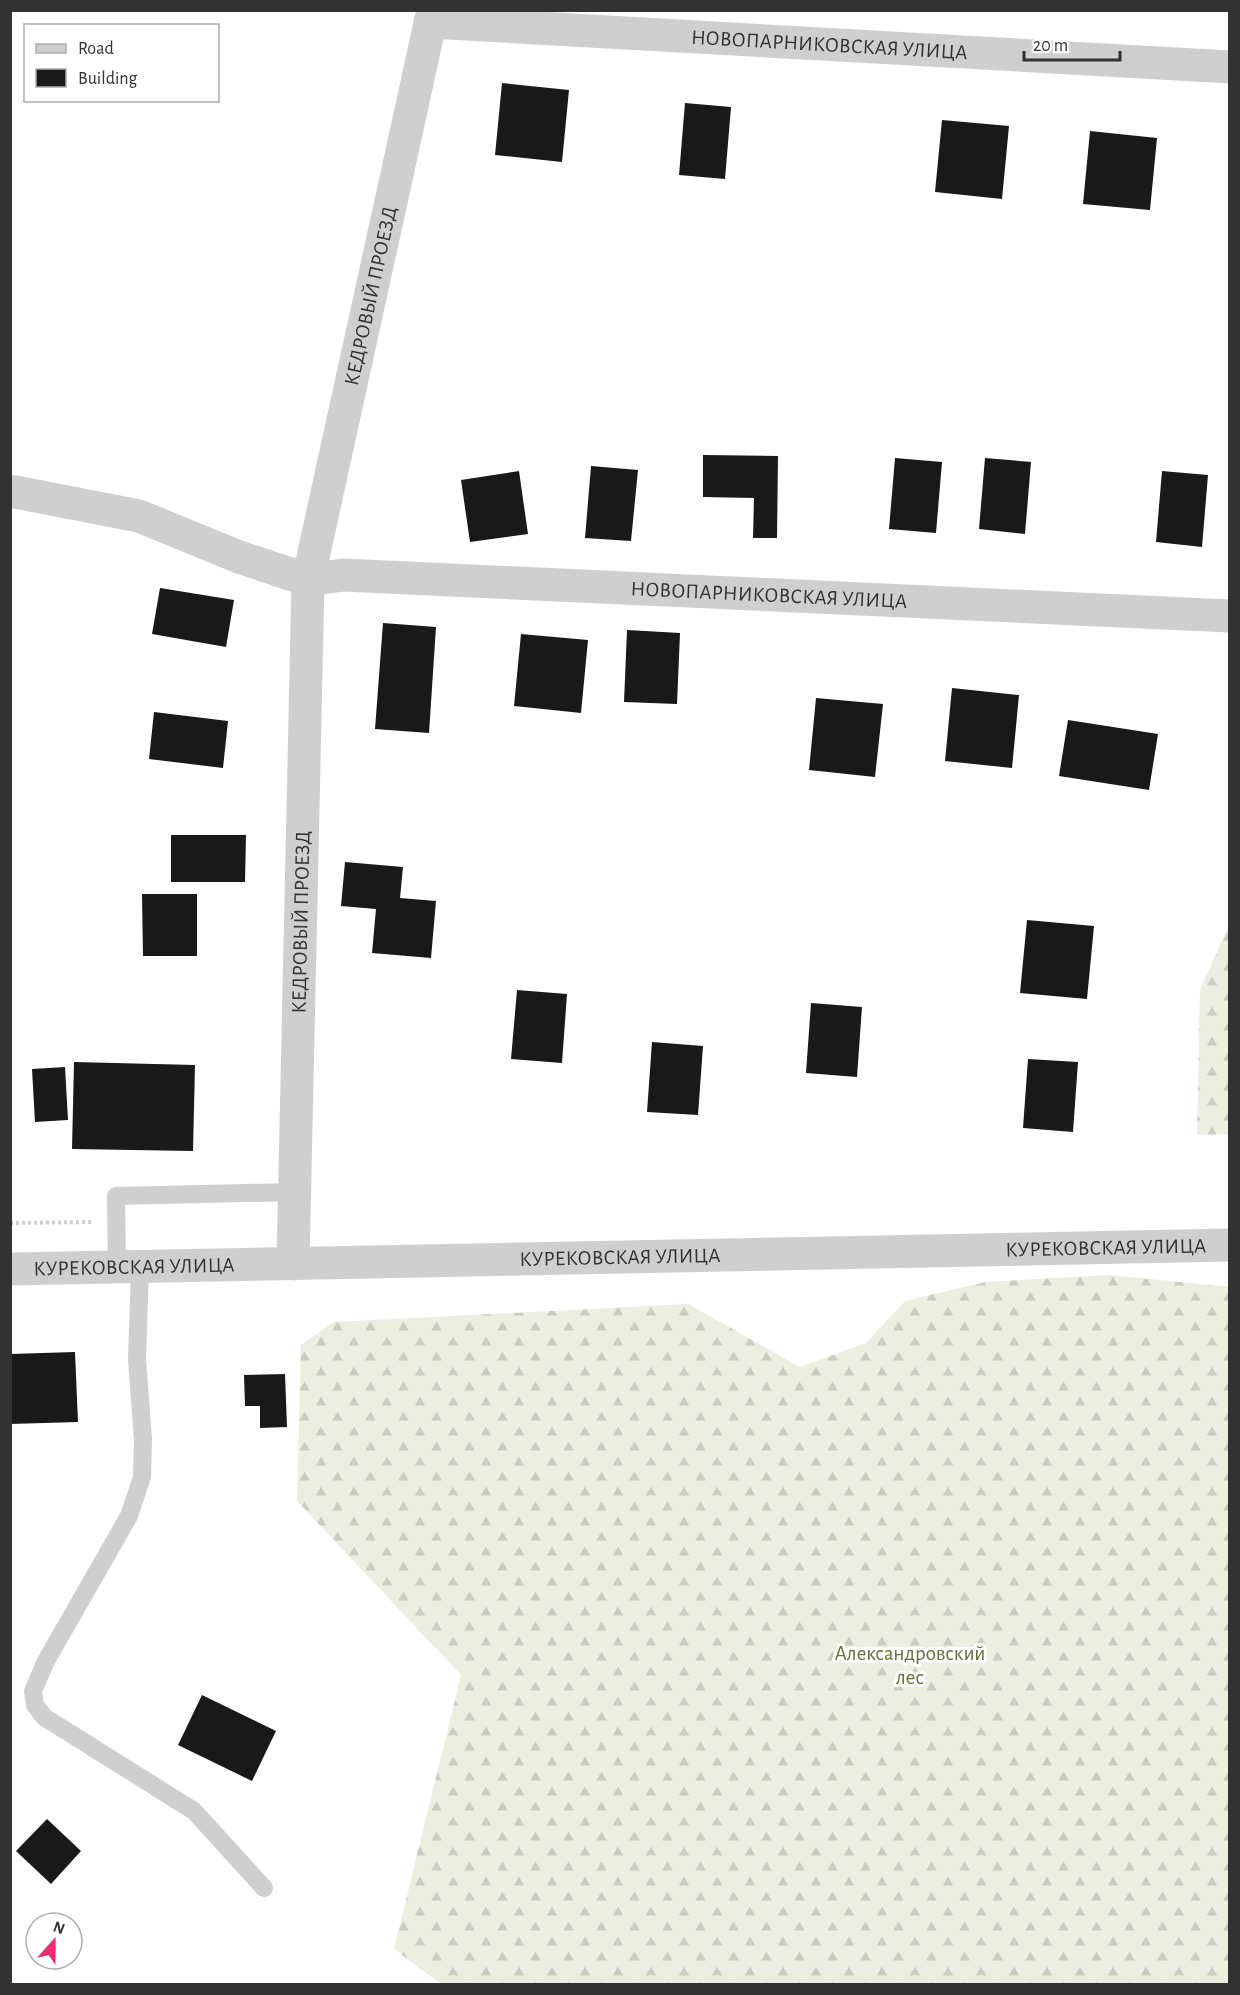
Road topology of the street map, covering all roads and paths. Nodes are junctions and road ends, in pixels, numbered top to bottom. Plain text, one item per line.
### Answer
1 (432, 16) edge
2 (1230, 67) edge
3 (10, 491) edge
4 (308, 580) junction
5 (1230, 616) edge
6 (294, 1192) junction
7 (1230, 1245) edge
8 (293, 1264) junction
9 (129, 1268) junction
10 (10, 1269) edge
11 (264, 1888) dead end

1 - 2 street, НОВОПАРНИКОВСКАЯ УЛИЦА
1 - 4 street, КЕДРОВЫЙ ПРОЕЗД
3 - 4 street
4 - 5 street, НОВОПАРНИКОВСКАЯ УЛИЦА
4 - 6 street, КЕДРОВЫЙ ПРОЕЗД
6 - 8 street, КЕДРОВЫЙ ПРОЕЗД
6 - 9 lane
7 - 8 street, КУРЕКОВСКАЯ УЛИЦА
8 - 9 street, КУРЕКОВСКАЯ УЛИЦА
9 - 10 street, КУРЕКОВСКАЯ УЛИЦА
9 - 11 lane

